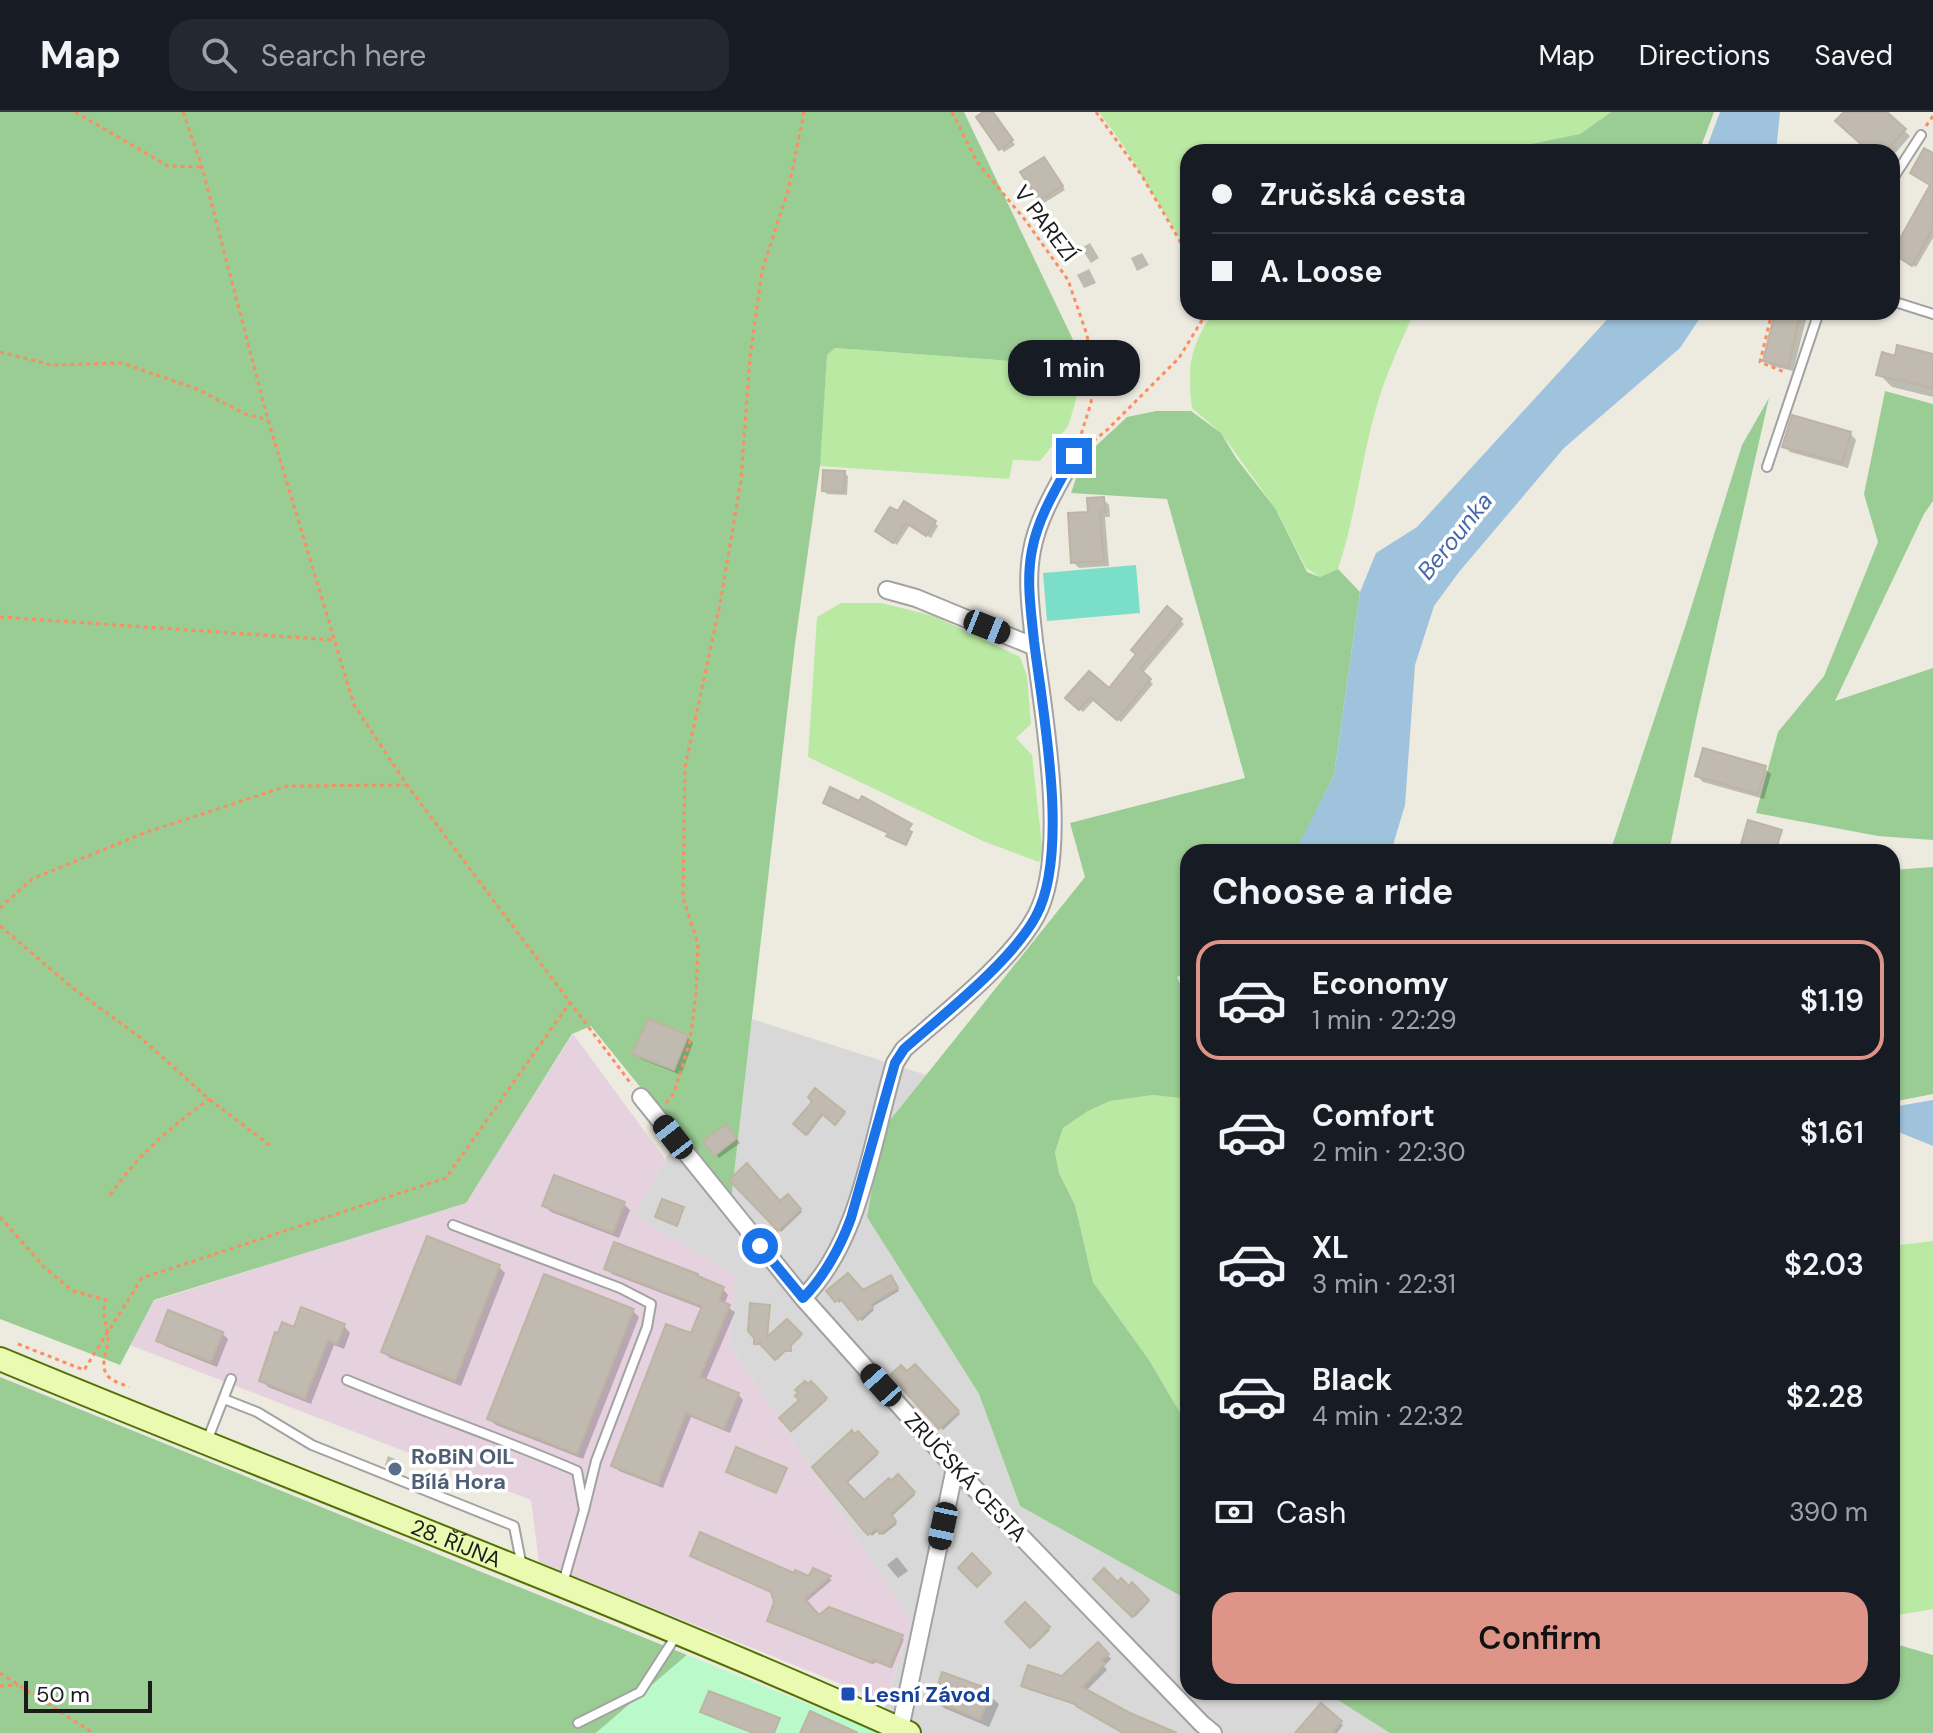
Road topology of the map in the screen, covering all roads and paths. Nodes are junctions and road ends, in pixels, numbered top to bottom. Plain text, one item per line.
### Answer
1 (75, 112) edge
2 (183, 112) edge
3 (804, 112) edge
4 (952, 112) edge
5 (1096, 112) edge
6 (1933, 116) edge
7 (1929, 122) dead end
8 (1921, 135) dead end
9 (202, 167) junction
10 (1900, 168) edge
11 (1180, 241) edge
12 (1900, 304) edge
13 (1933, 314) edge
14 (1202, 320) edge
15 (1770, 320) edge
16 (1816, 320) edge
17 (0, 352) edge
18 (1791, 374) dead end
19 (268, 420) junction
20 (1074, 456) junction
21 (1767, 467) dead end
22 (887, 590) dead end
23 (0, 617) edge
24 (334, 640) junction
25 (1035, 647) junction
26 (407, 785) junction
27 (0, 908) edge
28 (0, 926) edge
29 (571, 1001) junction
30 (641, 1097) joint
31 (209, 1099) junction
32 (655, 1115) junction
33 (272, 1147) dead end
34 (110, 1195) dead end
35 (0, 1217) edge
36 (453, 1225) dead end
37 (803, 1298) junction
38 (107, 1334) junction
39 (7, 1351) edge
40 (231, 1379) dead end
41 (347, 1380) dead end
42 (129, 1387) dead end
43 (224, 1399) junction
44 (205, 1445) junction
45 (955, 1468) junction
46 (584, 1510) junction
47 (523, 1571) junction
48 (561, 1587) junction
49 (678, 1633) junction
50 (0, 1673) edge
51 (18, 1685) junction
52 (0, 1686) edge
53 (578, 1723) dead end
54 (904, 1731) edge
55 (93, 1733) edge
56 (1213, 1733) edge

1 - 9 path
2 - 9 path
3 - 32 path
4 - 20 path, V PAREZÍ
5 - 11 path
6 - 7 path
8 - 10 lane
9 - 19 path
12 - 13 lane
14 - 20 path
15 - 18 path
16 - 21 lane
17 - 19 path
19 - 24 path
20 - 25 street
22 - 25 street
23 - 24 path
24 - 26 path
25 - 37 street
26 - 27 path
26 - 29 path
28 - 31 path
29 - 30 path
29 - 38 path
30 - 32 street, ZRUČSKÁ CESTA
31 - 33 path
31 - 34 path
32 - 37 street, ZRUČSKÁ CESTA
35 - 38 path
36 - 46 lane
37 - 45 street, ZRUČSKÁ CESTA
38 - 39 path
38 - 42 path
39 - 44 main road, 28. ŘÍJNA
40 - 43 lane
41 - 46 lane
43 - 44 lane
43 - 47 lane
44 - 47 main road, 28. ŘÍJNA
45 - 54 street
45 - 56 street, ZRUČSKÁ CESTA
46 - 48 lane
47 - 48 main road, 28. ŘÍJNA
48 - 49 main road, 28. ŘÍJNA
49 - 53 lane
49 - 54 main road, 28. ŘÍJNA
50 - 51 path
51 - 52 path
51 - 55 path

